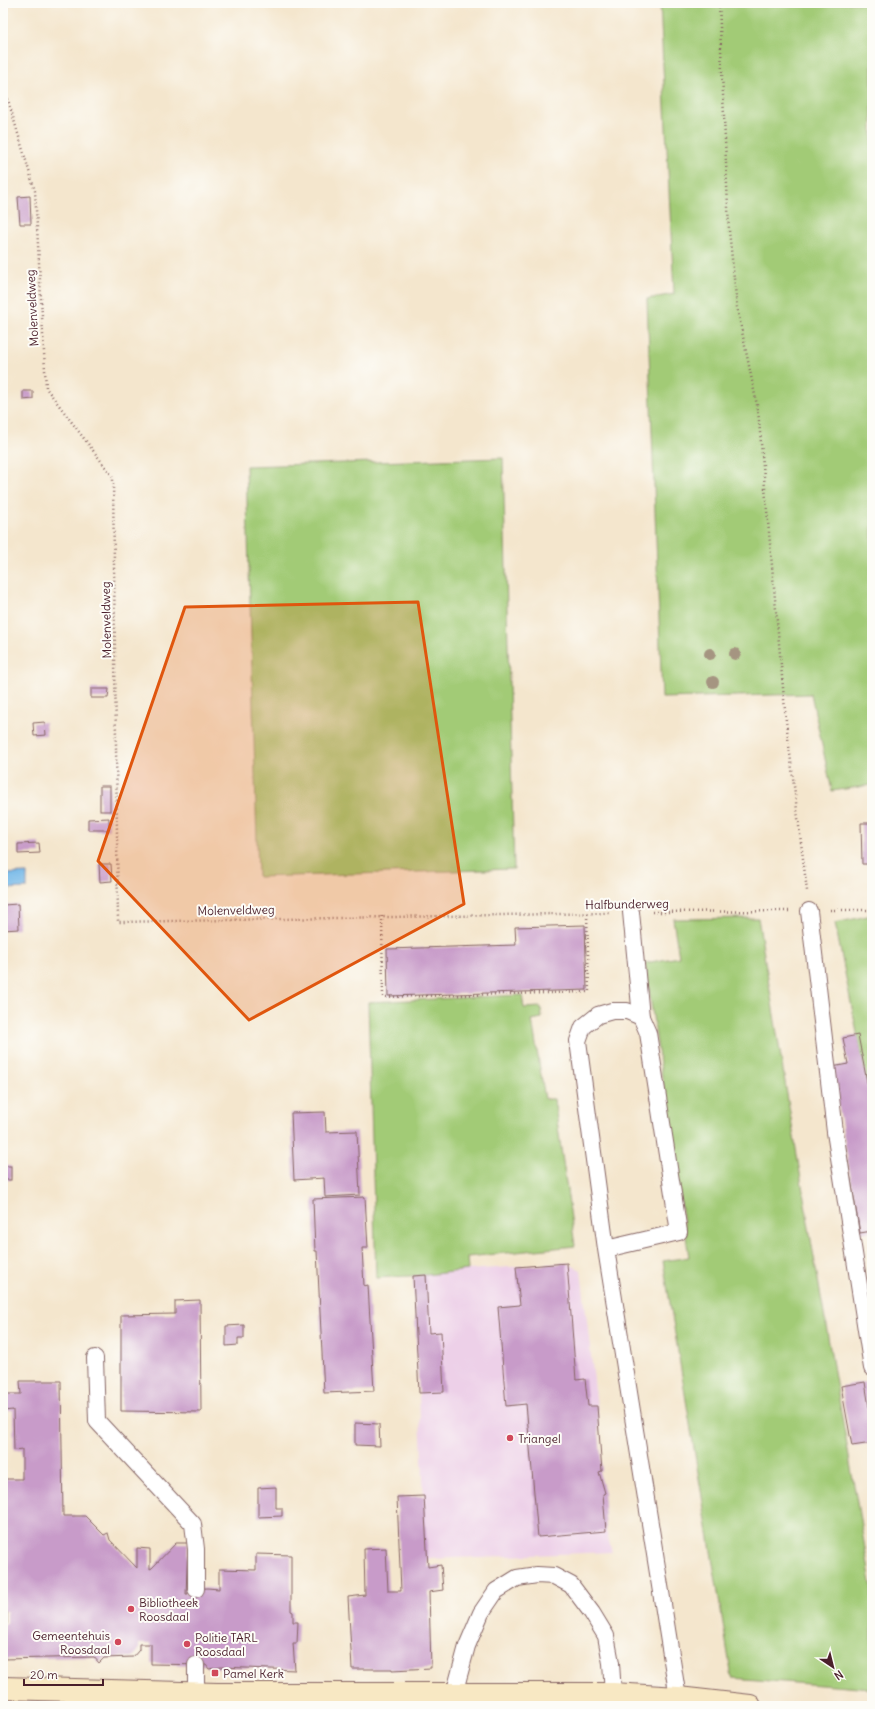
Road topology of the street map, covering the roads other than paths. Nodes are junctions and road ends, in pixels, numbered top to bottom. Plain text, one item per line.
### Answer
1 (809, 911) road end
2 (631, 912) road end
3 (641, 1017) junction
4 (606, 1249) junction
5 (95, 1358) dead end
6 (872, 1368) edge
7 (196, 1589) dead end
8 (196, 1665) dead end
9 (3, 1688) edge
10 (196, 1694) junction
11 (454, 1694) junction
12 (613, 1694) junction
13 (678, 1698) junction
14 (750, 1706) edge

1 - 6 lane
2 - 3 lane
3 - 4 lane
3 - 4 lane
4 - 13 lane
5 - 7 lane
8 - 10 lane
9 - 10 main road
10 - 11 main road
11 - 12 main road
11 - 12 lane
12 - 13 main road
13 - 14 main road

